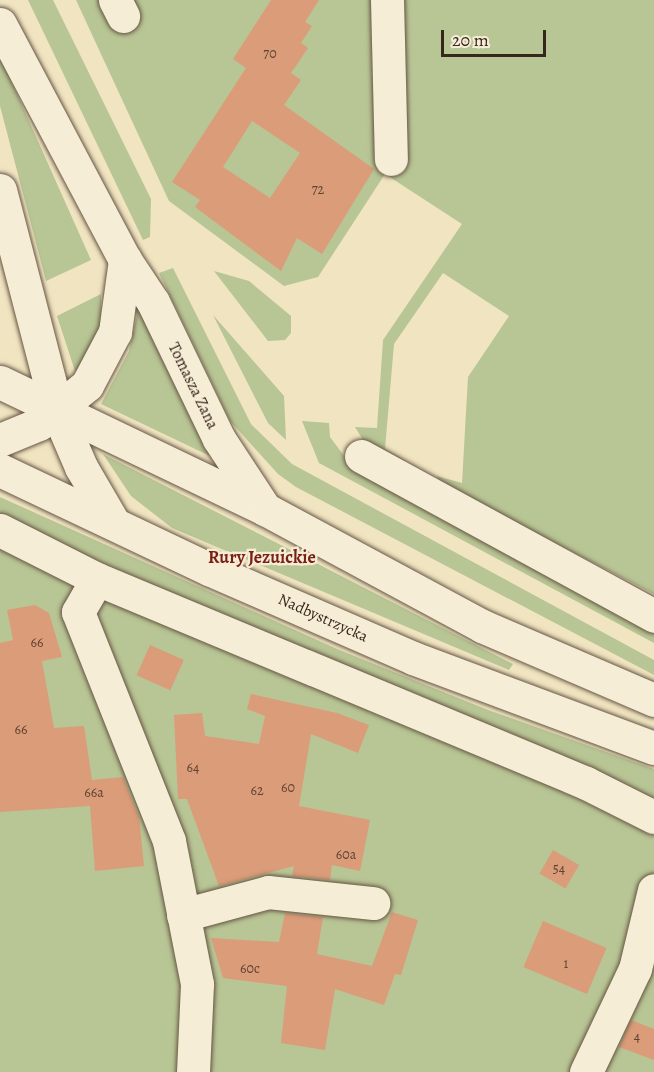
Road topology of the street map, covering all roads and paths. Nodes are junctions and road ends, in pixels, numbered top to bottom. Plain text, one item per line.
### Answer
1 (387, 0) edge
2 (0, 24) edge
3 (391, 159) dead end
4 (0, 190) edge
5 (125, 260) junction
6 (0, 382) edge
7 (57, 411) junction
8 (0, 441) edge
9 (361, 456) dead end
10 (0, 470) edge
11 (265, 509) junction
12 (113, 522) junction
13 (0, 530) edge
14 (98, 579) junction
15 (654, 616) edge
16 (654, 700) edge
17 (654, 748) edge
18 (654, 817) edge
19 (654, 890) edge
20 (373, 903) dead end
21 (183, 915) junction
22 (193, 1072) edge
23 (586, 1072) edge

1 - 3 street
2 - 5 street, Tomasza Zana
4 - 7 street
5 - 7 street
5 - 11 street, Tomasza Zana
6 - 7 street
7 - 8 street
7 - 11 street
7 - 12 street
9 - 15 street
10 - 12 street, Nadbystrzycka
11 - 16 street
12 - 17 street, Nadbystrzycka
13 - 14 street
14 - 18 street
14 - 21 street
19 - 23 street
20 - 21 street
21 - 22 street

